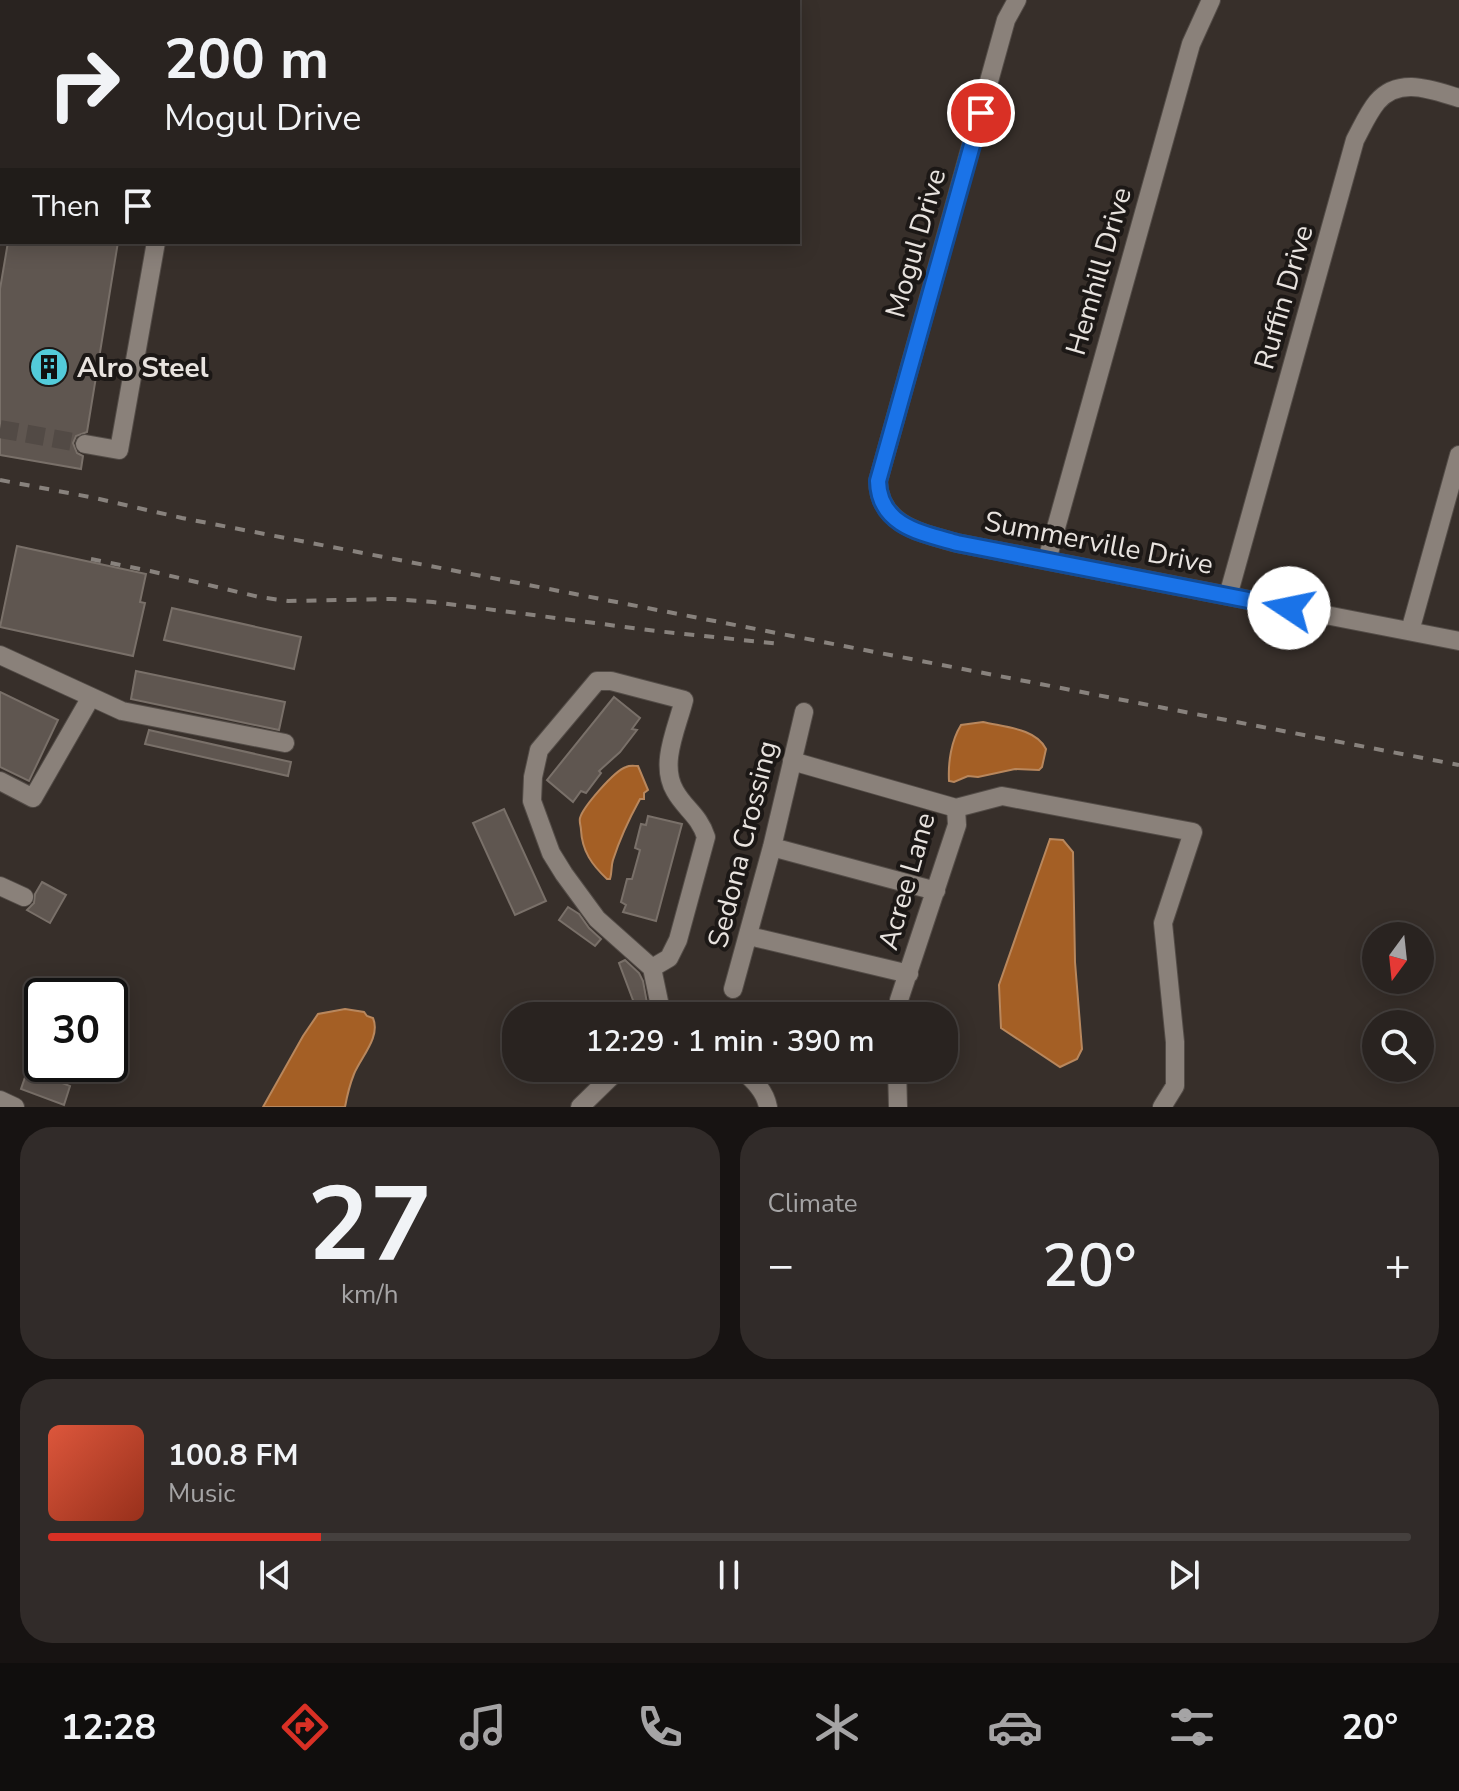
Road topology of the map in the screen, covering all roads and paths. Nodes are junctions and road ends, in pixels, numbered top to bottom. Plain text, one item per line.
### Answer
1 (1017, 0) edge
2 (1211, 0) edge
3 (1459, 98) edge
4 (156, 244) edge
5 (85, 444) tunnel mouth
6 (1459, 455) edge
7 (881, 503) joint
8 (1047, 560) junction
9 (1228, 596) junction
10 (1410, 631) junction
11 (1459, 641) edge
12 (0, 655) edge
13 (91, 697) junction
14 (804, 712) dead end
15 (285, 743) dead end
16 (792, 761) junction
17 (0, 781) edge
18 (956, 808) junction
19 (772, 847) junction
20 (0, 886) edge
21 (936, 891) junction
22 (24, 897) dead end
23 (749, 936) junction
24 (652, 968) junction
25 (909, 974) junction
26 (733, 989) dead end
27 (659, 1002) edge
28 (899, 1002) edge
29 (606, 1082) edge
30 (756, 1082) edge
31 (897, 1082) edge
32 (0, 1100) edge
33 (15, 1107) edge
34 (580, 1107) edge
35 (768, 1107) edge
36 (898, 1107) edge
37 (1162, 1107) edge

1 - 7 street, Mogul Drive
2 - 8 street, Hemhill Drive
3 - 9 street, Ruffin Drive
4 - 5 street
6 - 10 street
7 - 8 street, Summerville Drive
8 - 9 street, Summerville Drive
9 - 10 street, Summerville Drive
10 - 11 street, Summerville Drive
12 - 13 street
13 - 15 street
13 - 17 street
14 - 16 street, Sedona Crossing
16 - 18 street
16 - 19 street, Sedona Crossing
18 - 21 street, Acree Lane
18 - 37 street, Acree Lane
19 - 21 street
19 - 23 street, Sedona Crossing
20 - 22 street
21 - 25 street, Acree Lane
23 - 25 street
23 - 26 street, Sedona Crossing
24 - 24 street
24 - 27 street
25 - 28 street, Acree Lane
29 - 34 street
30 - 35 street
31 - 36 street
32 - 33 street

